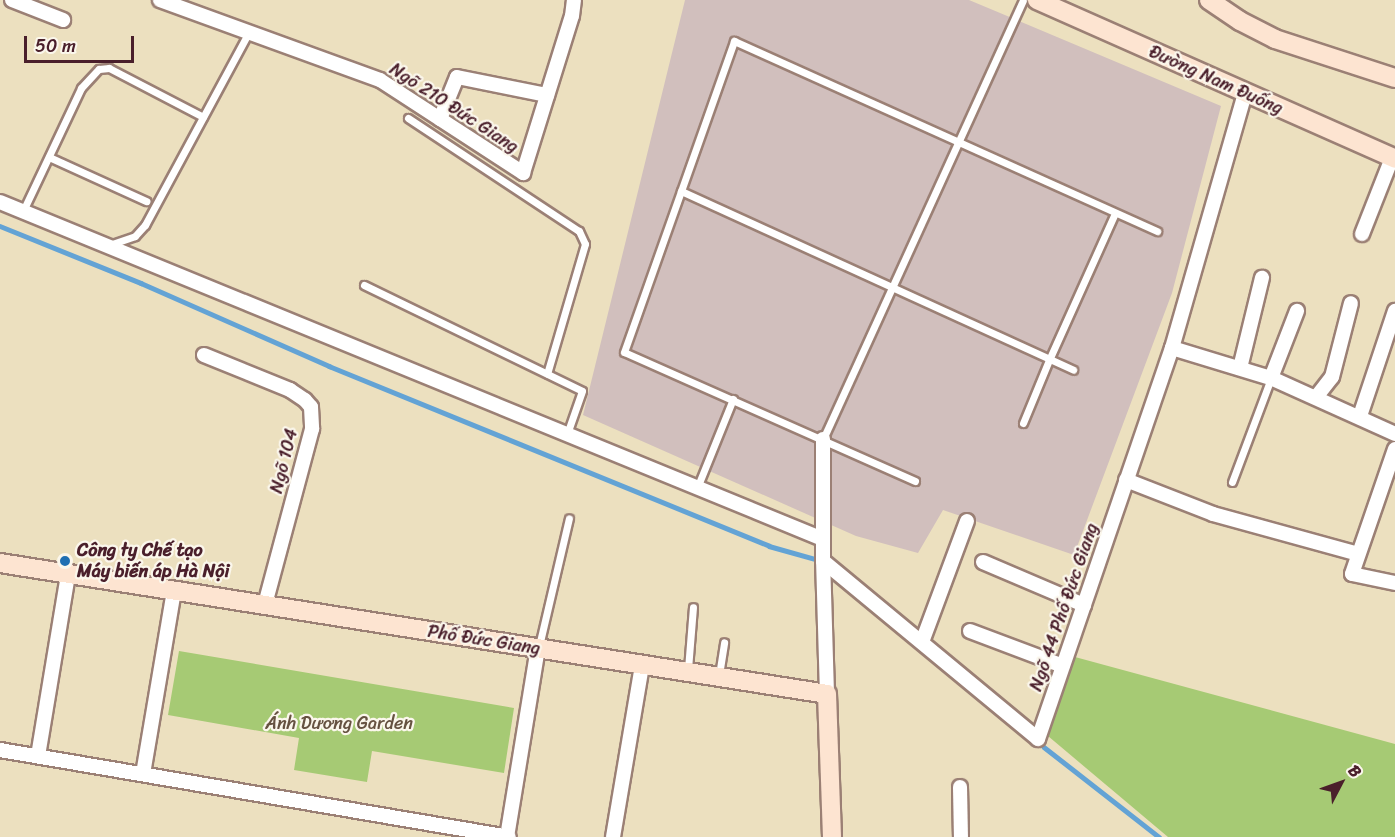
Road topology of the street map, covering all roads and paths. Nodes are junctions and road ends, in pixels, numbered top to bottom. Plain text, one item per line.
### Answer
1 (12, 0) edge
2 (160, 0) edge
3 (574, 0) edge
4 (1023, 0) edge
5 (1037, 0) edge
6 (1209, 0) edge
7 (63, 20) dead end
8 (249, 32) junction
9 (1395, 78) edge
10 (1245, 93) junction
11 (547, 95) junction
12 (203, 117) junction
13 (408, 118) dead end
14 (440, 119) junction
15 (958, 143) junction
16 (49, 157) junction
17 (1393, 158) edge
18 (681, 191) junction
19 (146, 201) dead end
20 (0, 202) edge
21 (0, 207) edge
22 (22, 213) junction
23 (1115, 213) junction
24 (1157, 231) dead end
25 (1362, 234) dead end
26 (98, 244) junction
27 (1262, 278) dead end
28 (364, 285) dead end
29 (892, 289) junction
30 (1351, 303) dead end
31 (1297, 311) dead end
32 (1395, 311) edge
33 (1172, 348) junction
34 (204, 355) dead end
35 (1049, 360) junction
36 (1240, 368) junction
37 (1073, 370) dead end
38 (547, 374) junction
39 (1271, 378) junction
40 (1317, 396) junction
41 (733, 399) junction
42 (1360, 416) junction
43 (1023, 423) dead end
44 (567, 434) junction
45 (1395, 434) edge
46 (823, 439) junction
47 (1395, 449) edge
48 (1126, 480) junction
49 (915, 481) dead end
50 (1232, 482) dead end
51 (697, 488) junction
52 (568, 518) dead end
53 (967, 521) dead end
54 (822, 539) junction
55 (1358, 554) junction
56 (823, 561) junction
57 (983, 562) dead end
58 (0, 563) edge
59 (69, 574) junction
60 (1395, 583) edge
61 (174, 591) junction
62 (265, 605) junction
63 (1084, 605) junction
64 (693, 607) dead end
65 (970, 631) dead end
66 (724, 642) dead end
67 (922, 642) junction
68 (538, 648) junction
69 (642, 665) junction
70 (1063, 666) junction
71 (688, 672) junction
72 (719, 677) junction
73 (827, 694) junction
74 (0, 750) edge
75 (38, 756) junction
76 (143, 774) junction
77 (960, 787) dead end
78 (508, 837) edge
79 (613, 837) edge
80 (832, 837) edge
81 (961, 837) edge

1 - 7 street
2 - 8 street, Ngõ 210 Đức Giang
3 - 11 street, Ngõ 210 Đức Giang
4 - 15 lane
5 - 10 street, Đường Nam Đuống
6 - 9 street
8 - 12 lane
8 - 14 street, Ngõ 210 Đức Giang
10 - 17 street, Đường Nam Đuống
10 - 33 street, Ngõ 44 Phố Đức Giang
11 - 14 street
11 - 14 street, Ngõ 210 Đức Giang
12 - 16 lane
12 - 26 lane
13 - 38 lane
15 - 18 lane
15 - 23 lane
15 - 29 lane
16 - 19 lane
16 - 22 lane
17 - 25 street
18 - 29 lane
18 - 41 lane
20 - 22 street
21 - 22 lane
22 - 26 street
23 - 24 lane
23 - 35 lane
26 - 44 street
27 - 36 street
28 - 38 lane
29 - 35 lane
29 - 46 lane
30 - 40 street
31 - 39 street
32 - 42 street
33 - 36 street
33 - 48 street, Ngõ 44 Phố Đức Giang
34 - 62 street, Ngõ 104
35 - 37 lane
35 - 43 lane
36 - 39 street
38 - 44 lane
39 - 40 street
39 - 50 lane
40 - 42 street
41 - 46 lane
41 - 51 lane
42 - 45 street
44 - 51 street
46 - 49 lane
46 - 54 street
47 - 55 street
48 - 55 street
48 - 63 street, Ngõ 44 Phố Đức Giang
51 - 54 street
52 - 68 lane
53 - 67 street
54 - 56 street
55 - 60 street
56 - 67 street, Ngõ 44 Phố Đức Giang
56 - 73 street
57 - 63 street
58 - 59 street, Phố Đức Giang
59 - 61 street, Phố Đức Giang
59 - 75 street
61 - 62 street, Phố Đức Giang
61 - 76 street
62 - 68 street, Phố Đức Giang
63 - 70 street, Ngõ 44 Phố Đức Giang
64 - 71 lane
65 - 70 street
66 - 72 lane
67 - 70 street, Ngõ 44 Phố Đức Giang
68 - 69 street, Phố Đức Giang
68 - 78 street
69 - 71 street, Phố Đức Giang
69 - 79 street
71 - 72 street, Phố Đức Giang
72 - 73 street, Phố Đức Giang
73 - 80 street
74 - 75 street
75 - 76 street
76 - 78 street
77 - 81 street

